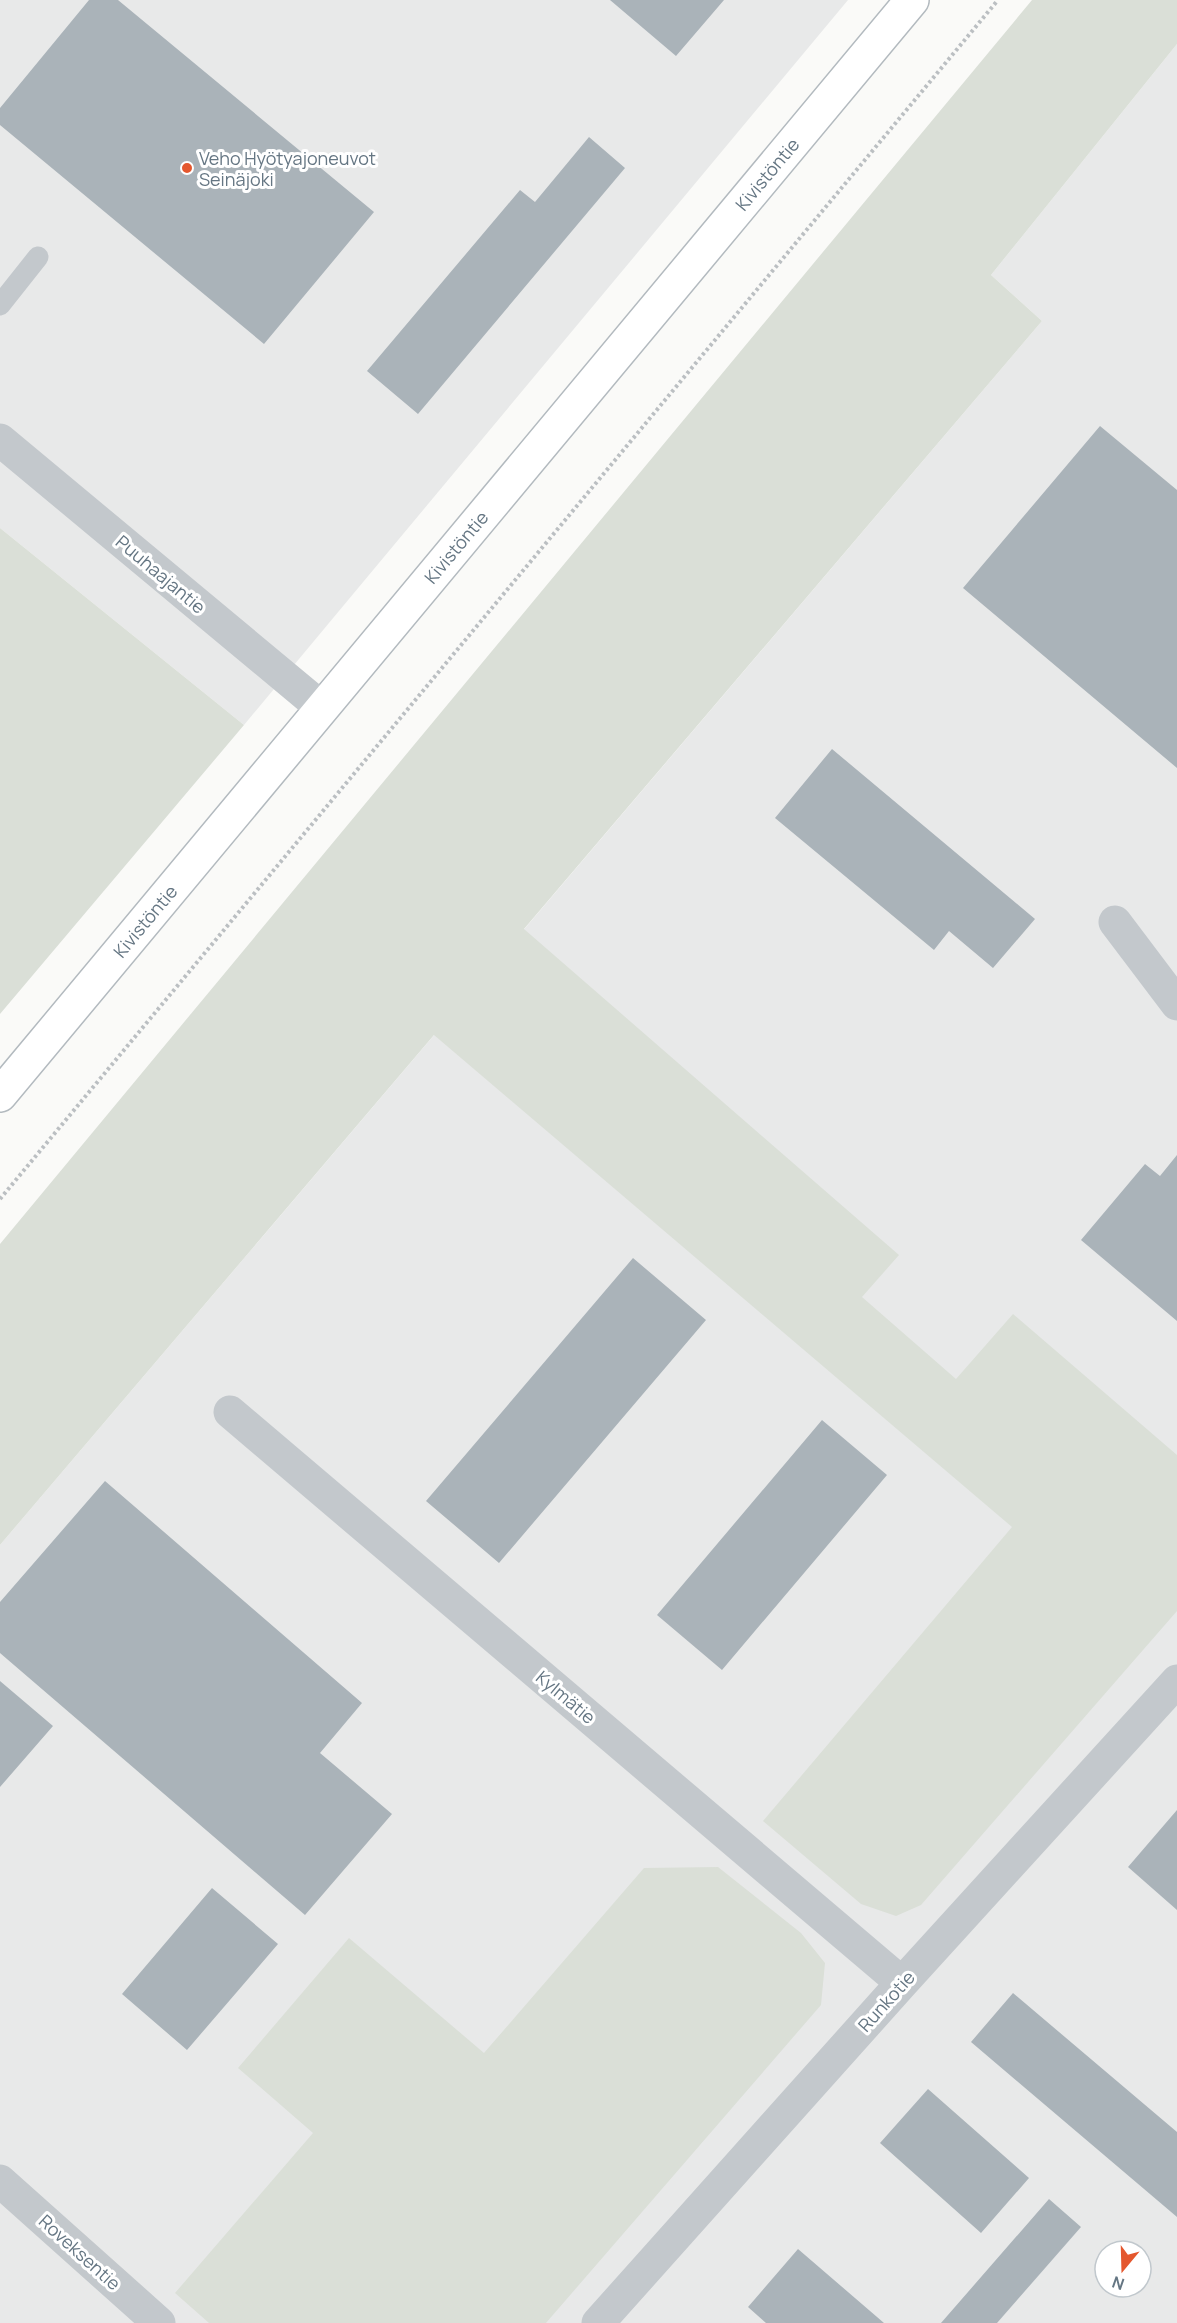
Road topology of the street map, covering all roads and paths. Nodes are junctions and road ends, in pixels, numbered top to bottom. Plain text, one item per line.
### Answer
1 (912, 0) edge
2 (998, 0) edge
3 (38, 257) dead end
4 (0, 305) edge
5 (0, 440) edge
6 (322, 708) junction
7 (1115, 922) dead end
8 (1177, 1005) edge
9 (0, 1095) edge
10 (0, 1199) edge
11 (230, 1412) dead end
12 (1177, 1681) edge
13 (902, 1983) junction
14 (0, 2181) edge
15 (159, 2323) edge
16 (598, 2323) edge

1 - 6 main road, Kivistöntie
2 - 10 path
3 - 4 lane
5 - 6 street, Puuhaajantie
6 - 9 main road, Kivistöntie
7 - 8 street
11 - 13 street, Kylmätie
12 - 13 street, Runkotie
13 - 16 street, Runkotie
14 - 15 street, Roveksentie

